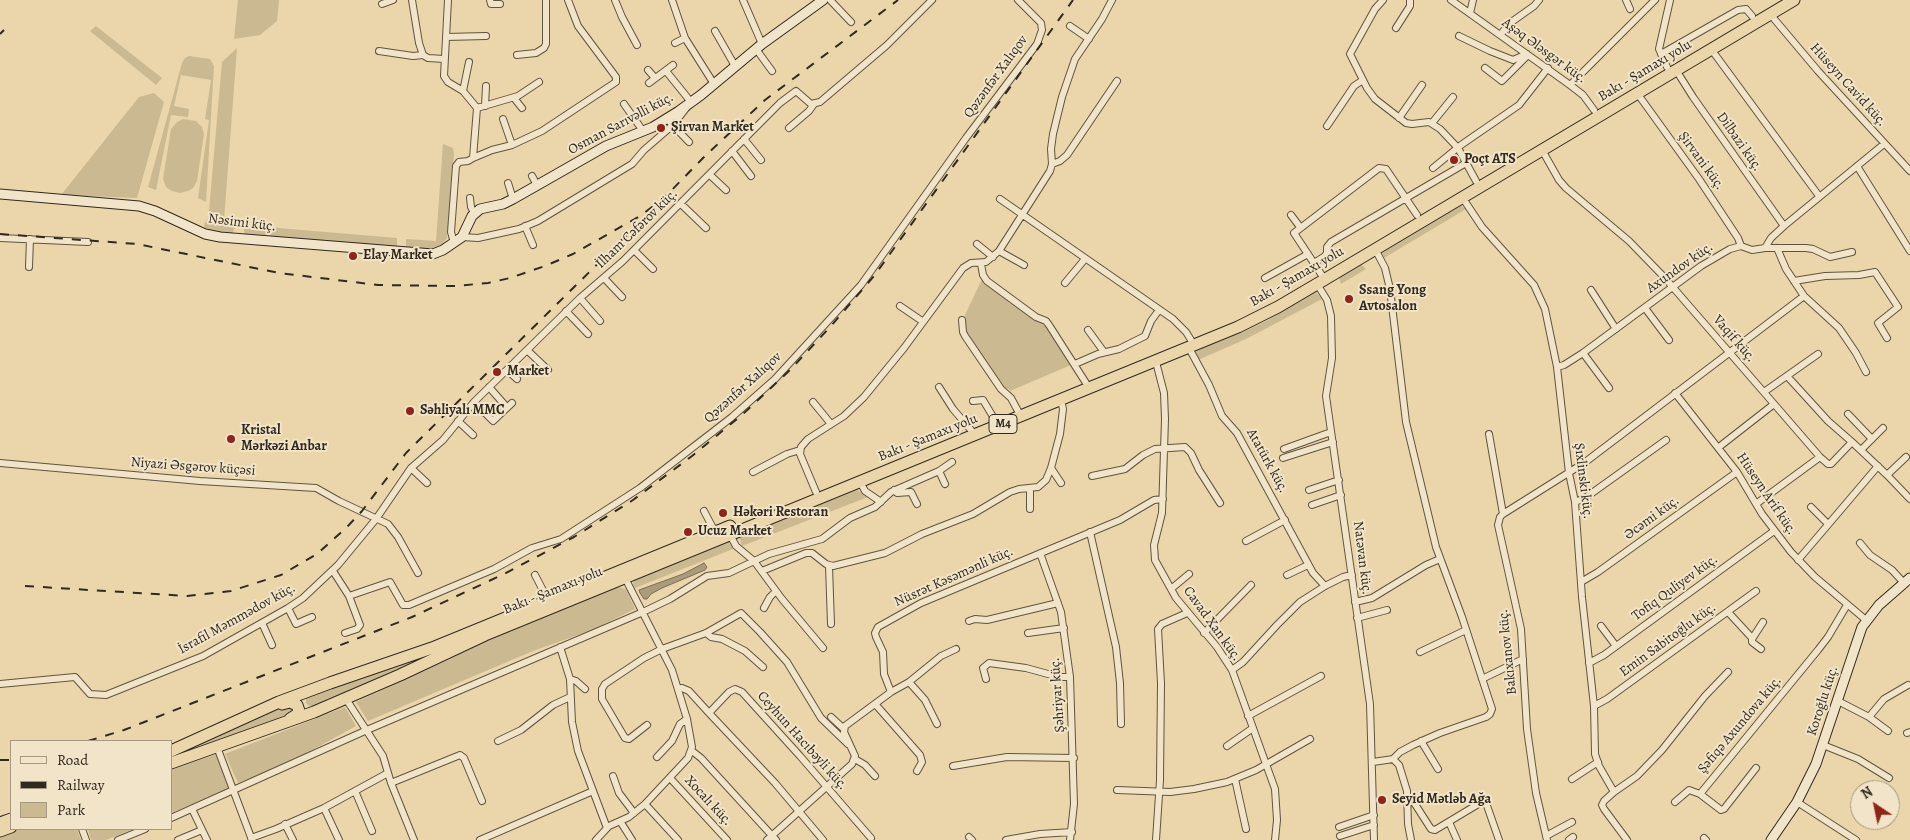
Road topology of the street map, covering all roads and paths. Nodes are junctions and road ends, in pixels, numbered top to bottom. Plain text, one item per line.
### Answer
1 (392, 0) edge
2 (412, 0) edge
3 (448, 0) edge
4 (490, 0) edge
5 (546, 0) edge
6 (568, 0) edge
7 (615, 0) edge
8 (672, 0) edge
9 (743, 0) edge
10 (823, 0) edge
11 (830, 0) edge
12 (932, 0) edge
13 (1018, 0) edge
14 (1112, 0) edge
15 (1383, 0) edge
16 (1410, 0) edge
17 (1451, 0) edge
18 (1473, 0) edge
19 (1539, 0) edge
20 (1626, 0) edge
21 (1655, 0) edge
22 (1670, 0) edge
23 (1779, 0) edge
24 (1794, 0) edge
25 (382, 4) dead end
26 (500, 4) dead end
27 (1630, 9) dead end
28 (1470, 13) junction
29 (1770, 14) junction
30 (1752, 16) junction
31 (850, 22) dead end
32 (1070, 26) dead end
33 (1396, 28) dead end
34 (716, 31) dead end
35 (1501, 34) junction
36 (486, 36) dead end
37 (1459, 36) dead end
38 (446, 37) junction
39 (685, 38) junction
40 (1089, 39) junction
41 (675, 43) dead end
42 (637, 45) dead end
43 (759, 46) junction
44 (1711, 49) junction
45 (379, 51) dead end
46 (1528, 54) junction
47 (1661, 54) junction
48 (423, 55) junction
49 (517, 55) dead end
50 (444, 59) junction
51 (469, 62) dead end
52 (673, 65) dead end
53 (735, 66) junction
54 (1485, 68) dead end
55 (1548, 68) junction
56 (1671, 68) junction
57 (648, 70) dead end
58 (666, 70) junction
59 (772, 70) dead end
60 (1363, 80) junction
61 (1117, 81) dead end
62 (539, 82) dead end
63 (714, 84) junction
64 (1422, 85) dead end
65 (1570, 85) junction
66 (486, 86) dead end
67 (463, 91) junction
68 (1637, 94) junction
69 (1453, 96) dead end
70 (514, 98) junction
71 (692, 102) junction
72 (624, 104) dead end
73 (814, 104) junction
74 (485, 106) junction
75 (477, 108) junction
76 (522, 108) dead end
77 (1594, 110) junction
78 (1398, 118) junction
79 (503, 119) dead end
80 (670, 122) junction
81 (1432, 123) junction
82 (1327, 126) dead end
83 (789, 128) dead end
84 (643, 131) junction
85 (744, 139) junction
86 (689, 142) dead end
87 (1884, 144) junction
88 (512, 145) junction
89 (1458, 148) junction
90 (1542, 150) junction
91 (732, 152) junction
92 (473, 158) junction
93 (761, 160) dead end
94 (1466, 163) junction
95 (1052, 164) junction
96 (1857, 166) junction
97 (1432, 168) dead end
98 (1910, 171) edge
99 (710, 175) junction
100 (532, 176) dead end
101 (751, 176) dead end
102 (1476, 181) junction
103 (508, 183) dead end
104 (537, 185) junction
105 (726, 190) dead end
106 (0, 194) edge
107 (1819, 196) junction
108 (1462, 197) junction
109 (470, 198) dead end
110 (1406, 198) junction
111 (513, 199) junction
112 (1000, 199) dead end
113 (681, 204) junction
114 (474, 213) junction
115 (1291, 215) dead end
116 (1418, 215) junction
117 (1022, 216) junction
118 (525, 226) junction
119 (1784, 226) junction
120 (1300, 227) junction
121 (706, 228) dead end
122 (462, 237) junction
123 (0, 238) edge
124 (30, 239) junction
125 (88, 242) dead end
126 (454, 243) junction
127 (978, 244) dead end
128 (533, 245) dead end
129 (1741, 246) junction
130 (1765, 248) junction
131 (1777, 248) junction
132 (1375, 249) junction
133 (634, 250) junction
134 (999, 251) junction
135 (1910, 251) edge
136 (1852, 252) dead end
137 (1308, 254) junction
138 (993, 257) junction
139 (1085, 259) junction
140 (981, 264) junction
141 (1024, 265) dead end
142 (29, 267) dead end
143 (653, 269) dead end
144 (1317, 274) junction
145 (604, 278) junction
146 (1265, 278) dead end
147 (1794, 281) junction
148 (1065, 283) dead end
149 (1672, 287) junction
150 (1591, 290) dead end
151 (1804, 296) junction
152 (622, 297) dead end
153 (580, 298) junction
154 (900, 306) dead end
155 (1645, 308) junction
156 (1159, 310) junction
157 (566, 311) junction
158 (962, 320) dead end
159 (600, 321) dead end
160 (922, 322) junction
161 (1616, 329) junction
162 (1088, 330) dead end
163 (588, 334) dead end
164 (1887, 338) dead end
165 (1669, 340) dead end
166 (1190, 344) junction
167 (527, 350) junction
168 (1104, 352) junction
169 (1730, 353) junction
170 (1583, 354) junction
171 (1818, 354) dead end
172 (1156, 362) junction
173 (1076, 364) junction
174 (1557, 367) junction
175 (507, 370) junction
176 (548, 370) dead end
177 (1866, 372) dead end
178 (1787, 376) junction
179 (517, 379) dead end
180 (1086, 383) junction
181 (939, 387) dead end
182 (489, 388) junction
183 (1609, 388) dead end
184 (1764, 392) junction
185 (1675, 393) junction
186 (1061, 400) junction
187 (474, 402) junction
188 (813, 402) dead end
189 (973, 402) dead end
190 (512, 403) dead end
191 (504, 404) dead end
192 (1774, 404) junction
193 (1018, 411) junction
194 (1848, 414) dead end
195 (995, 420) junction
196 (458, 421) junction
197 (831, 424) junction
198 (1883, 428) dead end
199 (971, 430) junction
200 (1331, 432) junction
201 (1490, 434) dead end
202 (472, 435) dead end
203 (1872, 439) junction
204 (1666, 440) dead end
205 (1333, 442) junction
206 (1852, 442) junction
207 (1719, 447) junction
208 (1165, 448) junction
209 (1284, 449) dead end
210 (800, 450) junction
211 (1861, 450) junction
212 (1820, 457) junction
213 (1906, 457) dead end
214 (1283, 458) dead end
215 (952, 462) dead end
216 (0, 463) edge
217 (1878, 466) junction
218 (411, 468) junction
219 (1051, 468) junction
220 (939, 471) junction
221 (753, 472) dead end
222 (1737, 472) junction
223 (1569, 473) junction
224 (1887, 474) junction
225 (1092, 476) dead end
226 (1339, 480) junction
227 (860, 482) junction
228 (1061, 483) dead end
229 (427, 484) dead end
230 (945, 484) dead end
231 (1030, 489) junction
232 (894, 490) junction
233 (1309, 490) dead end
234 (816, 492) junction
235 (1341, 495) junction
236 (1162, 499) junction
237 (1910, 499) edge
238 (881, 502) junction
239 (1575, 502) junction
240 (1220, 503) dead end
241 (917, 504) dead end
242 (1756, 504) junction
243 (1312, 505) dead end
244 (1811, 507) dead end
245 (1030, 509) dead end
246 (704, 510) dead end
247 (1503, 514) junction
248 (376, 519) junction
249 (1284, 520) junction
250 (1828, 524) junction
251 (715, 532) junction
252 (1090, 532) junction
253 (1774, 532) junction
254 (730, 534) junction
255 (1246, 541) dead end
256 (1860, 543) dead end
257 (1040, 553) junction
258 (1440, 559) junction
259 (1798, 560) junction
260 (754, 561) junction
261 (1308, 565) junction
262 (829, 566) junction
263 (334, 571) junction
264 (762, 571) junction
265 (418, 573) dead end
266 (1189, 574) dead end
267 (535, 575) dead end
268 (1287, 575) dead end
269 (1352, 575) junction
270 (625, 578) junction
271 (1907, 581) edge
272 (1581, 582) junction
273 (1250, 585) dead end
274 (1325, 586) junction
275 (1171, 589) junction
276 (776, 591) junction
277 (1756, 591) dead end
278 (349, 596) junction
279 (548, 600) junction
280 (1355, 602) junction
281 (1058, 603) junction
282 (1847, 605) junction
283 (288, 608) junction
284 (764, 608) dead end
285 (1387, 610) dead end
286 (643, 612) junction
287 (1728, 612) junction
288 (1187, 613) junction
289 (312, 617) dead end
290 (1357, 618) junction
291 (1866, 620) junction
292 (969, 621) dead end
293 (1763, 622) dead end
294 (262, 623) junction
295 (831, 624) dead end
296 (1600, 626) dead end
297 (1064, 628) junction
298 (1466, 630) junction
299 (345, 633) dead end
300 (706, 633) junction
301 (1028, 633) dead end
302 (1204, 633) junction
303 (1752, 638) junction
304 (272, 645) dead end
305 (1616, 646) junction
306 (560, 647) junction
307 (823, 648) dead end
308 (662, 649) junction
309 (956, 649) dead end
310 (1761, 649) dead end
311 (1420, 652) dead end
312 (1523, 659) junction
313 (1589, 663) junction
314 (763, 667) dead end
315 (1232, 670) junction
316 (1728, 672) dead end
317 (1321, 676) dead end
318 (1070, 677) junction
319 (570, 679) junction
320 (986, 679) dead end
321 (1482, 679) junction
322 (910, 682) junction
323 (330, 683) junction
324 (0, 684) edge
325 (1908, 685) dead end
326 (585, 689) dead end
327 (678, 689) junction
328 (891, 692) junction
329 (570, 697) junction
330 (342, 700) junction
331 (1838, 701) junction
332 (876, 705) junction
333 (1594, 706) junction
334 (258, 712) junction
335 (709, 712) junction
336 (1248, 716) junction
337 (831, 717) dead end
338 (1869, 718) junction
339 (687, 719) junction
340 (937, 724) dead end
341 (1121, 724) dead end
342 (647, 725) dead end
343 (1252, 728) junction
344 (844, 729) junction
345 (367, 730) junction
346 (1888, 731) dead end
347 (263, 732) junction
348 (1310, 739) dead end
349 (498, 741) dead end
350 (1421, 741) junction
351 (850, 745) junction
352 (1823, 745) junction
353 (1227, 746) dead end
354 (217, 747) junction
355 (172, 751) edge
356 (692, 752) junction
357 (657, 757) dead end
358 (1074, 758) junction
359 (855, 759) junction
360 (1393, 759) junction
361 (1373, 762) junction
362 (1598, 762) junction
363 (172, 763) edge
364 (1266, 765) junction
365 (953, 766) dead end
366 (1756, 768) dead end
367 (1438, 769) dead end
368 (917, 771) dead end
369 (388, 773) junction
370 (613, 776) dead end
371 (875, 776) dead end
372 (670, 778) junction
373 (1889, 778) dead end
374 (1235, 779) junction
375 (1572, 779) dead end
376 (391, 783) junction
377 (827, 788) junction
378 (234, 790) junction
379 (1117, 790) dead end
380 (355, 791) junction
381 (593, 791) junction
382 (1159, 792) junction
383 (1614, 792) junction
384 (1700, 794) junction
385 (1408, 797) junction
386 (482, 801) dead end
387 (1675, 802) dead end
388 (1797, 802) junction
389 (645, 804) junction
390 (324, 808) junction
391 (192, 809) junction
392 (798, 812) junction
393 (634, 813) junction
394 (1374, 815) junction
395 (172, 818) edge
396 (620, 821) junction
397 (1449, 822) junction
398 (1572, 822) dead end
399 (285, 824) junction
400 (1374, 825) junction
401 (1339, 827) dead end
402 (607, 828) junction
403 (1246, 829) dead end
404 (143, 830) edge
405 (202, 830) junction
406 (372, 831) dead end
407 (1072, 832) junction
408 (1340, 836) dead end
409 (871, 838) dead end
410 (1547, 838) edge
411 (182, 839) edge
412 (252, 839) edge
413 (771, 839) edge
414 (118, 840) edge
415 (207, 840) edge
416 (293, 840) edge
417 (339, 840) edge
418 (414, 840) edge
419 (480, 840) edge
420 (596, 840) edge
421 (632, 840) edge
422 (678, 840) edge
423 (727, 840) edge
424 (824, 840) edge
425 (1006, 840) edge
426 (1070, 840) edge
427 (1156, 840) edge
428 (1275, 840) edge
429 (1374, 840) edge
430 (1411, 840) edge
431 (1457, 840) edge
432 (1499, 840) edge
433 (1627, 840) edge
434 (1770, 840) edge
435 (1856, 840) edge

1 - 25 street
2 - 48 street
3 - 38 street
4 - 26 street
5 - 49 street
6 - 88 street
7 - 42 street
8 - 39 street
9 - 43 street
10 - 43 street, Osman Sarıvəlli küç.
11 - 31 street
12 - 73 street
13 - 278 street, Qəzənfər Xalıqov
14 - 40 street
15 - 60 street
16 - 33 street
17 - 28 street, Aşəq Ələsgər küç.
18 - 28 street
19 - 35 street
20 - 27 street
21 - 65 street
22 - 47 street
23 - 30 highway, Bakı - Şamaxı yolu / M4
24 - 29 highway, Bakı - Şamaxı yolu / M4
28 - 35 street, Aşəq Ələsgər küç.
29 - 44 highway, Bakı - Şamaxı yolu / M4
29 - 87 street, Hüseyn Cavid küç.
30 - 47 street
30 - 56 highway, Bakı - Şamaxı yolu / M4
32 - 40 street
34 - 53 street
35 - 46 street, Aşəq Ələsgər küç.
36 - 38 street
37 - 46 street
38 - 50 street
39 - 41 street
39 - 63 street
40 - 95 street
43 - 53 street, Osman Sarıvəlli küç.
43 - 59 street
44 - 56 highway, Bakı - Şamaxı yolu / M4
44 - 107 street
45 - 48 street
46 - 54 street
46 - 55 street, Aşəq Ələsgər küç.
47 - 56 street, Dilbazi küç.
48 - 50 street
50 - 67 street
51 - 67 street
52 - 58 street
53 - 63 street, Osman Sarıvəlli küç.
55 - 65 street, Aşəq Ələsgər küç.
55 - 89 street
56 - 68 highway, Bakı - Şamaxı yolu / M4
56 - 77 highway, Bakı - Şamaxı yolu / M4
56 - 119 street, Dilbazi küç.
57 - 58 street
58 - 71 street
60 - 78 street
60 - 82 street
61 - 95 street
62 - 70 street
63 - 71 street, Osman Sarıvəlli küç.
64 - 78 street
65 - 77 street, Aşəq Ələsgər küç.
66 - 74 street
67 - 75 street
68 - 90 highway, Bakı - Şamaxı yolu / M4
68 - 129 street, Şirvani küç.
69 - 81 street
70 - 74 street
70 - 76 street
71 - 80 street, Osman Sarıvəlli küç.
72 - 84 street
73 - 83 street
73 - 85 street, İlham Cəfərov küç.
74 - 75 street
75 - 92 street
77 - 102 highway, Bakı - Şamaxı yolu / M4
78 - 81 street
79 - 88 street
80 - 84 street, Osman Sarıvəlli küç.
80 - 86 street
80 - 118 street
81 - 89 street
84 - 104 street, Osman Sarıvəlli küç.
85 - 91 street, İlham Cəfərov küç.
85 - 93 street
87 - 96 street
87 - 98 street, Hüseyn Cavid küç.
88 - 92 street
89 - 94 street
89 - 97 street
90 - 108 highway, Bakı - Şamaxı yolu / M4
90 - 149 street, Vaqif küç.
91 - 99 street, İlham Cəfərov küç.
91 - 101 street
92 - 126 street
94 - 102 street
94 - 110 street
95 - 117 street
96 - 107 street
96 - 135 street
99 - 105 street
99 - 113 street, İlham Cəfərov küç.
100 - 104 street
102 - 116 highway, Bakı - Şamaxı yolu / M4
103 - 111 street
104 - 111 street, Osman Sarıvəlli küç.
106 - 126 street, Nəsimi küç.
107 - 119 street
108 - 132 highway, Bakı - Şamaxı yolu / M4
108 - 174 street, Şıxlinski küç.
109 - 114 street
110 - 116 street
110 - 120 street
110 - 144 street
111 - 114 street, Osman Sarıvəlli küç.
112 - 117 street, Atatürk küç.
113 - 121 street
113 - 133 street, İlham Cəfərov küç.
114 - 122 street
115 - 120 street
116 - 144 highway, Bakı - Şamaxı yolu / M4
117 - 134 street
117 - 139 street, Atatürk küç.
118 - 122 street
118 - 128 street
119 - 130 street
120 - 137 street, Natəvan küç.
122 - 126 street
123 - 124 street
124 - 125 street
124 - 142 street
127 - 138 street
129 - 130 street, Axundov küç.
129 - 149 street, Axundov küç.
130 - 131 street, Axundov küç.
131 - 136 street, Axundov küç.
131 - 147 street
132 - 144 highway, Bakı - Şamaxı yolu / M4
132 - 258 street
133 - 143 street
133 - 145 street, İlham Cəfərov küç.
134 - 138 street
134 - 141 street
137 - 144 street, Natəvan küç.
137 - 146 street
138 - 140 street
139 - 148 street
139 - 156 street, Atatürk küç.
140 - 160 street
140 - 173 street
144 - 166 highway, Bakı - Şamaxı yolu / M4
144 - 200 street, Natəvan küç.
145 - 152 street
145 - 153 street, İlham Cəfərov küç.
147 - 151 street
147 - 164 street
149 - 155 street, Axundov küç.
149 - 169 street, Vaqif küç.
150 - 161 street
151 - 169 street
151 - 177 street
153 - 157 street, İlham Cəfərov küç.
153 - 159 street
154 - 160 street
155 - 161 street, Axundov küç.
155 - 165 street
156 - 166 street, Atatürk küç.
156 - 168 street
157 - 163 street
157 - 167 street, İlham Cəfərov küç.
158 - 193 street
160 - 197 street
161 - 170 street, Axundov küç.
162 - 168 street
166 - 172 highway, Bakı - Şamaxı yolu / M4
166 - 180 highway, Bakı - Şamaxı yolu / M4
166 - 249 street, Atatürk küç.
167 - 175 street, İlham Cəfərov küç.
167 - 176 street
168 - 173 street
169 - 184 street, Vaqif küç.
169 - 185 street
170 - 174 street, Axundov küç.
170 - 183 street
171 - 178 street
172 - 186 highway, Bakı - Şamaxı yolu / M4
172 - 208 street, Cavad Xan küç.
173 - 180 street
174 - 223 street, Şıxlinski küç.
175 - 179 street
175 - 182 street, İlham Cəfərov küç.
178 - 184 street
178 - 206 street
180 - 193 highway, Bakı - Şamaxı yolu / M4
181 - 199 street
182 - 187 street, İlham Cəfərov küç.
182 - 191 street
184 - 192 street, Vaqif küç.
185 - 207 street, Hüseyn Arif küç.
185 - 223 street
186 - 219 street
186 - 227 highway, Bakı - Şamaxı yolu / M4
187 - 190 street
187 - 196 street, İlham Cəfərov küç.
188 - 197 street
189 - 195 street
192 - 207 street
192 - 212 street, Vaqif küç.
193 - 195 highway, Bakı - Şamaxı yolu / M4
194 - 203 street
195 - 199 highway, Bakı - Şamaxı yolu / M4
196 - 202 street
196 - 218 street, İlham Cəfərov küç.
197 - 210 street
198 - 203 street
199 - 234 highway, Bakı - Şamaxı yolu / M4
200 - 205 street, Natəvan küç.
200 - 209 street
201 - 247 street, Bakıxanov küç.
203 - 211 street
204 - 239 street
205 - 214 street
205 - 226 street, Natəvan küç.
206 - 211 street
206 - 212 street
207 - 222 street, Hüseyn Arif küç.
208 - 225 street
208 - 236 street, Cavad Xan küç.
208 - 240 street
210 - 221 street
210 - 234 street
211 - 217 street
212 - 242 street
213 - 224 street
215 - 220 street
216 - 248 street, Niyazi Əsgərov küçəsi
217 - 224 street
217 - 250 street
218 - 229 street
218 - 248 street, İlham Cəfərov küç.
219 - 228 street
219 - 231 street
220 - 230 street
220 - 232 street
222 - 242 street, Hüseyn Arif küç.
222 - 272 street, Əcəmi küç.
223 - 239 street, Şıxlinski küç.
223 - 247 street
224 - 237 street
226 - 233 street
226 - 235 street, Natəvan küç.
227 - 238 street
227 - 254 highway, Bakı - Şamaxı yolu / M4
231 - 245 street
231 - 262 street
232 - 238 street
232 - 241 street
234 - 251 highway, Bakı - Şamaxı yolu / M4
235 - 243 street
235 - 269 street, Natəvan küç.
236 - 252 street, Nüsrət Kəsəmənli küç.
236 - 275 street, Cavad Xan küç.
238 - 260 street
239 - 272 street, Şıxlinski küç.
242 - 253 street, Hüseyn Arif küç.
244 - 250 street
246 - 251 street
247 - 312 street, Bakıxanov küç.
248 - 263 street, İsrafil Məmmədov küç.
248 - 265 street, Niyazi Əsgərov küçəsi
249 - 255 street
249 - 261 street, Atatürk küç.
250 - 259 street
251 - 279 highway, Bakı - Şamaxı yolu / M4
252 - 257 street, Nüsrət Kəsəmənli küç.
252 - 341 street
253 - 259 street, Hüseyn Arif küç.
253 - 305 street, Tofiq Quliyev küç.
254 - 260 street
254 - 270 highway, Bakı - Şamaxı yolu / M4
256 - 271 street
257 - 281 street, Şəhriyar küç.
257 - 328 street, Nüsrət Kəsəmənli küç.
258 - 280 street
258 - 298 street
259 - 282 street, Hüseyn Arif küç.
260 - 264 street
260 - 286 street
261 - 268 street
261 - 274 street, Atatürk küç.
262 - 264 street
262 - 295 street
263 - 278 street
263 - 283 street, İsrafil Məmmədov küç.
264 - 276 street
266 - 275 street
267 - 279 street
269 - 274 street
269 - 280 street, Natəvan küç.
270 - 286 street
270 - 330 highway, Bakı - Şamaxı yolu / M4
271 - 291 street, Koroğlu küç.
272 - 313 street, Şıxlinski küç.
273 - 302 street
274 - 315 street
275 - 288 street, Cavad Xan küç.
276 - 284 street
276 - 307 street
277 - 287 street, Emin Sabitoğlu küç.
278 - 299 street
279 - 323 highway, Bakı - Şamaxı yolu / M4
280 - 290 street, Natəvan küç.
281 - 292 street
281 - 297 street, Şəhriyar küç.
282 - 291 street, Hüseyn Arif küç.
282 - 384 street, Şəfiqə Axundova küç.
283 - 289 street
283 - 294 street, İsrafil Məmmədov küç.
285 - 290 street
286 - 306 street
286 - 308 street
287 - 303 street
287 - 333 street, Emin Sabitoğlu küç.
288 - 302 street, Cavad Xan küç.
288 - 382 street
290 - 361 street, Natəvan küç.
291 - 331 street, Koroğlu küç.
293 - 303 street
294 - 304 street
294 - 324 street, İsrafil Məmmədov küç.
296 - 305 street
297 - 301 street
297 - 318 street, Şəhriyar küç.
298 - 311 street
298 - 321 street
300 - 308 street
300 - 314 street
300 - 351 street
302 - 315 street, Cavad Xan küç.
303 - 310 street
305 - 313 street, Tofiq Quliyev küç.
306 - 319 street
306 - 345 street
308 - 327 street
308 - 342 street
309 - 322 street
312 - 321 street
312 - 410 street, Bakıxanov küç.
313 - 333 street, Şıxlinski küç.
315 - 336 street, Cavad Xan küç.
316 - 383 street
317 - 336 street
318 - 320 street
318 - 358 street, Şəhriyar küç.
319 - 326 street
319 - 329 street
321 - 350 street
322 - 328 street
322 - 340 street
323 - 330 highway
323 - 334 highway, Bakı - Şamaxı yolu / M4
325 - 338 street
327 - 335 street
327 - 339 street
328 - 332 street
329 - 349 street
329 - 381 street
330 - 345 street
330 - 347 highway, Bakı - Şamaxı yolu / M4
331 - 338 street
331 - 352 street, Koroğlu küç.
332 - 344 street
332 - 368 street
333 - 362 street, Şıxlinski küç.
334 - 347 highway
334 - 355 highway, Bakı - Şamaxı yolu / M4
335 - 377 street, Ceyhun Hacıbəyli küç.
335 - 392 street
336 - 343 street, Cavad Xan küç.
337 - 344 street
338 - 346 street
339 - 356 street
339 - 357 street
343 - 353 street
343 - 364 street, Cavad Xan küç.
344 - 351 street
345 - 369 street
345 - 378 street
347 - 354 highway, Bakı - Şamaxı yolu / M4
348 - 364 street
350 - 360 street
350 - 367 street
351 - 359 street
352 - 373 street
352 - 388 street, Koroğlu küç.
354 - 363 highway, Bakı - Şamaxı yolu / M4
354 - 378 street
356 - 372 street
356 - 413 street
358 - 365 street
358 - 407 street, Şəhriyar küç.
359 - 371 street
359 - 377 street
360 - 361 street
360 - 385 street
361 - 394 street, Natəvan küç.
362 - 375 street
362 - 383 street, Şıxlinski küç.
364 - 374 street
364 - 428 street, Cavad Xan küç.
366 - 384 street, Şəfiqə Axundova küç.
369 - 376 street
369 - 380 street
370 - 393 street
372 - 389 street
372 - 423 street, Xocalı küç.
374 - 382 street
374 - 403 street
376 - 386 street
376 - 418 street
377 - 392 street
377 - 409 street, Ceyhun Hacıbəyli küç.
378 - 391 street
378 - 412 street
379 - 382 street
380 - 390 street
380 - 406 street
381 - 402 street
381 - 419 street
382 - 427 street
383 - 433 street
384 - 387 street
385 - 397 street
385 - 430 street
388 - 434 street, Koroğlu küç.
388 - 435 street
389 - 393 street
389 - 422 street
390 - 399 street
390 - 417 street
391 - 395 street
391 - 405 street
392 - 413 street
392 - 424 street
393 - 396 street
394 - 400 street, Natəvan küç.
394 - 401 street
396 - 402 street
396 - 421 street
397 - 431 street
397 - 432 street
398 - 410 street
399 - 412 street
399 - 416 street
400 - 408 street
400 - 429 street, Natəvan küç.
402 - 420 street
404 - 414 street
405 - 411 street
405 - 415 street
407 - 425 street
407 - 426 street, Şəhriyar küç.

